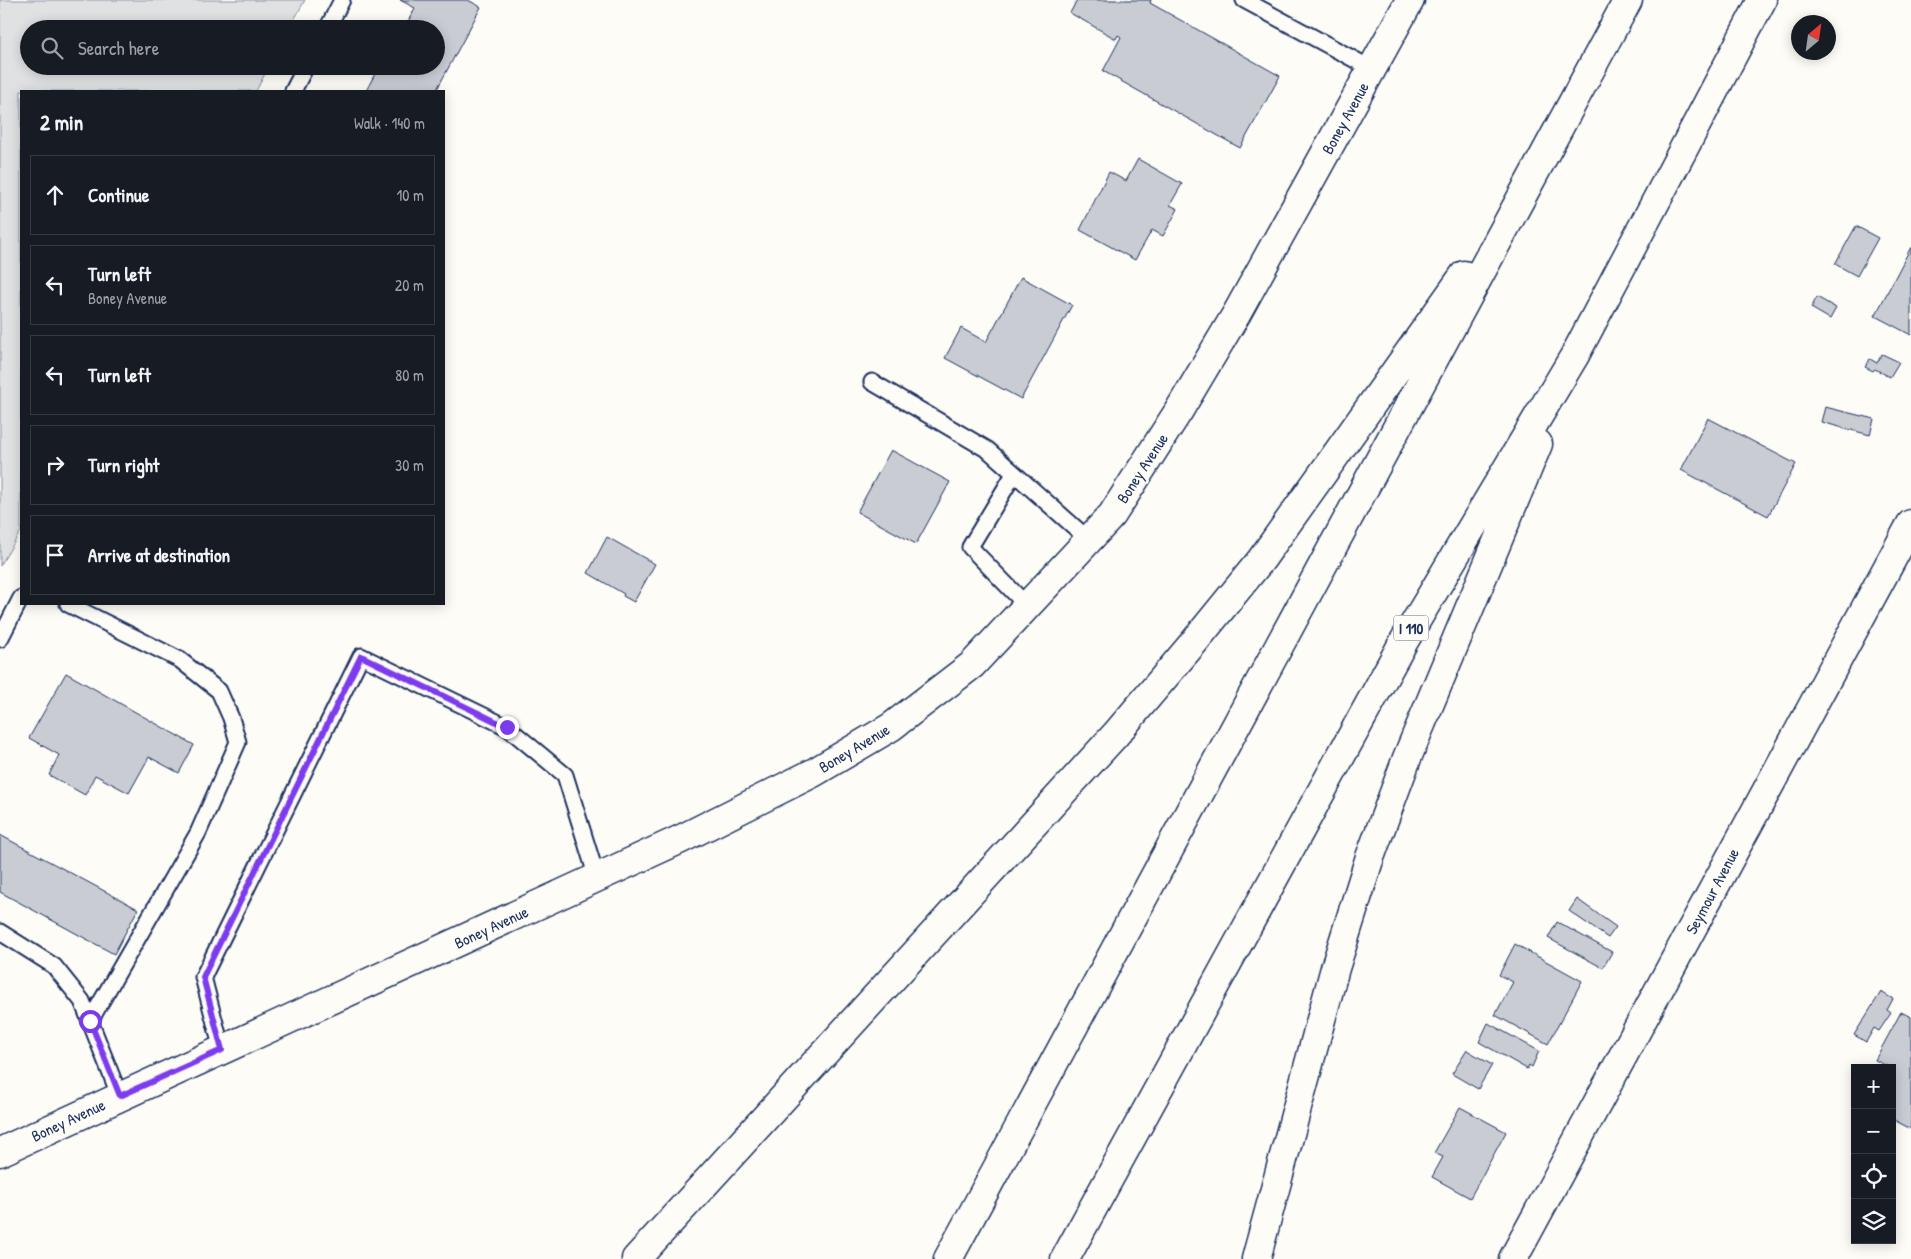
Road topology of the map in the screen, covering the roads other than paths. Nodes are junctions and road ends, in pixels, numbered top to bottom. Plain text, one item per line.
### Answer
1 (342, 0) edge
2 (1244, 0) edge
3 (1410, 0) edge
4 (1628, 0) edge
5 (1762, 0) edge
6 (332, 20) edge
7 (1372, 69) junction
8 (301, 75) edge
9 (294, 90) edge
10 (1521, 194) junction
11 (1575, 355) junction
12 (872, 382) dead end
13 (1014, 474) junction
14 (1911, 524) edge
15 (1089, 540) junction
16 (20, 600) edge
17 (70, 605) edge
18 (1027, 606) junction
19 (0, 639) edge
20 (597, 878) junction
21 (0, 932) edge
22 (90, 1021) junction
23 (222, 1050) junction
24 (120, 1096) junction
25 (0, 1152) edge
26 (636, 1259) edge
27 (948, 1259) edge
28 (1065, 1259) edge
29 (1256, 1259) edge
30 (1513, 1259) edge

1 - 6 lane
2 - 7 lane
3 - 7 main road, Boney Avenue
4 - 10 main road
5 - 11 main road, I 110
7 - 15 main road, Boney Avenue
8 - 9 lane
10 - 26 main road
10 - 27 main road
11 - 28 main road, I 110
11 - 29 main road
12 - 13 lane
13 - 15 lane
13 - 18 lane
14 - 30 main road, Seymour Avenue
15 - 18 main road, Boney Avenue
16 - 19 lane
17 - 22 lane
18 - 20 main road, Boney Avenue
20 - 23 main road, Boney Avenue
20 - 23 lane
21 - 22 lane
22 - 24 lane
23 - 24 main road, Boney Avenue
24 - 25 main road, Boney Avenue

